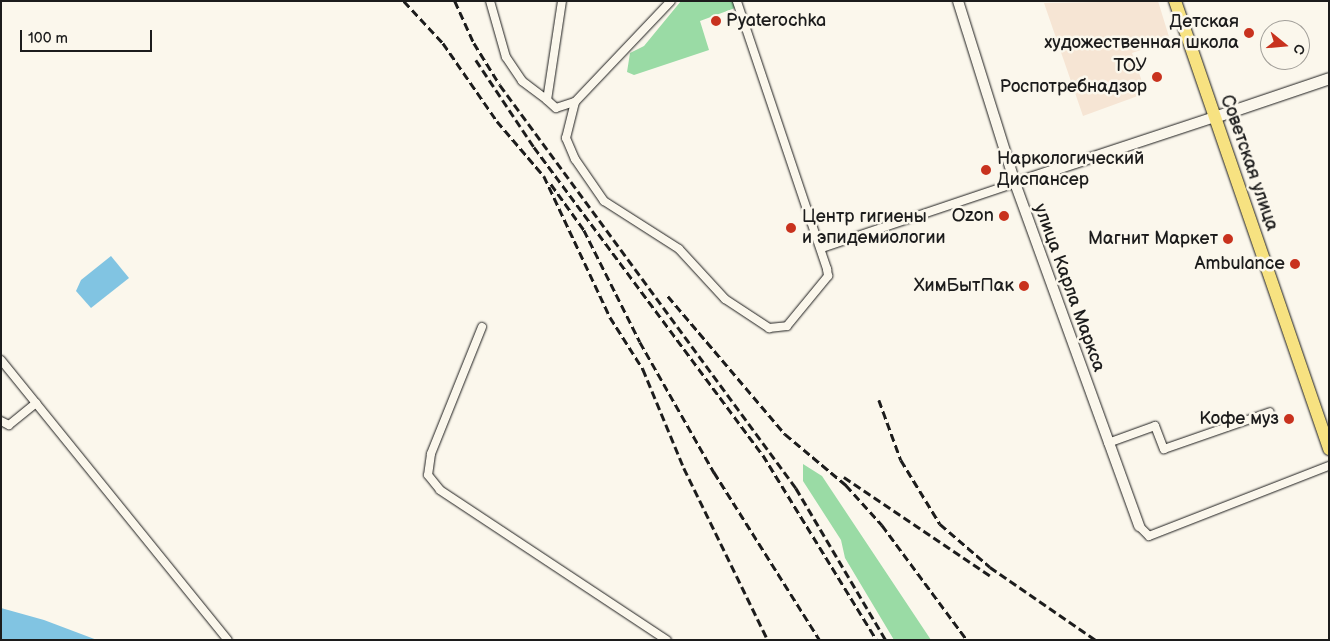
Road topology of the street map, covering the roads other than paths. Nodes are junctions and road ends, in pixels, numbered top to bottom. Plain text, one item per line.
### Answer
1 (490, 1) edge
2 (562, 1) edge
3 (671, 1) edge
4 (737, 1) edge
5 (958, 1) edge
6 (1175, 1) edge
7 (1329, 78) edge
8 (547, 100) junction
9 (575, 102) junction
10 (1214, 117) junction
11 (1014, 183) junction
12 (822, 248) junction
13 (482, 327) dead end
14 (1, 360) edge
15 (36, 403) junction
16 (1270, 412) dead end
17 (1, 421) edge
18 (1108, 443) junction
19 (1329, 449) edge
20 (1329, 466) edge
21 (1139, 526) joint
22 (228, 640) edge
23 (667, 640) edge

1 - 8 street
2 - 8 street
3 - 9 street
4 - 12 street
5 - 11 street, улица Карла Маркса
6 - 10 main road, Советская улица
7 - 10 main road
8 - 9 street
9 - 12 street
10 - 11 street
10 - 19 main road, Советская улица
11 - 12 street
11 - 18 street, улица Карла Маркса
13 - 23 street
14 - 15 street
15 - 17 street
15 - 22 street
16 - 18 street
18 - 21 street, улица Карла Маркса
20 - 21 street

